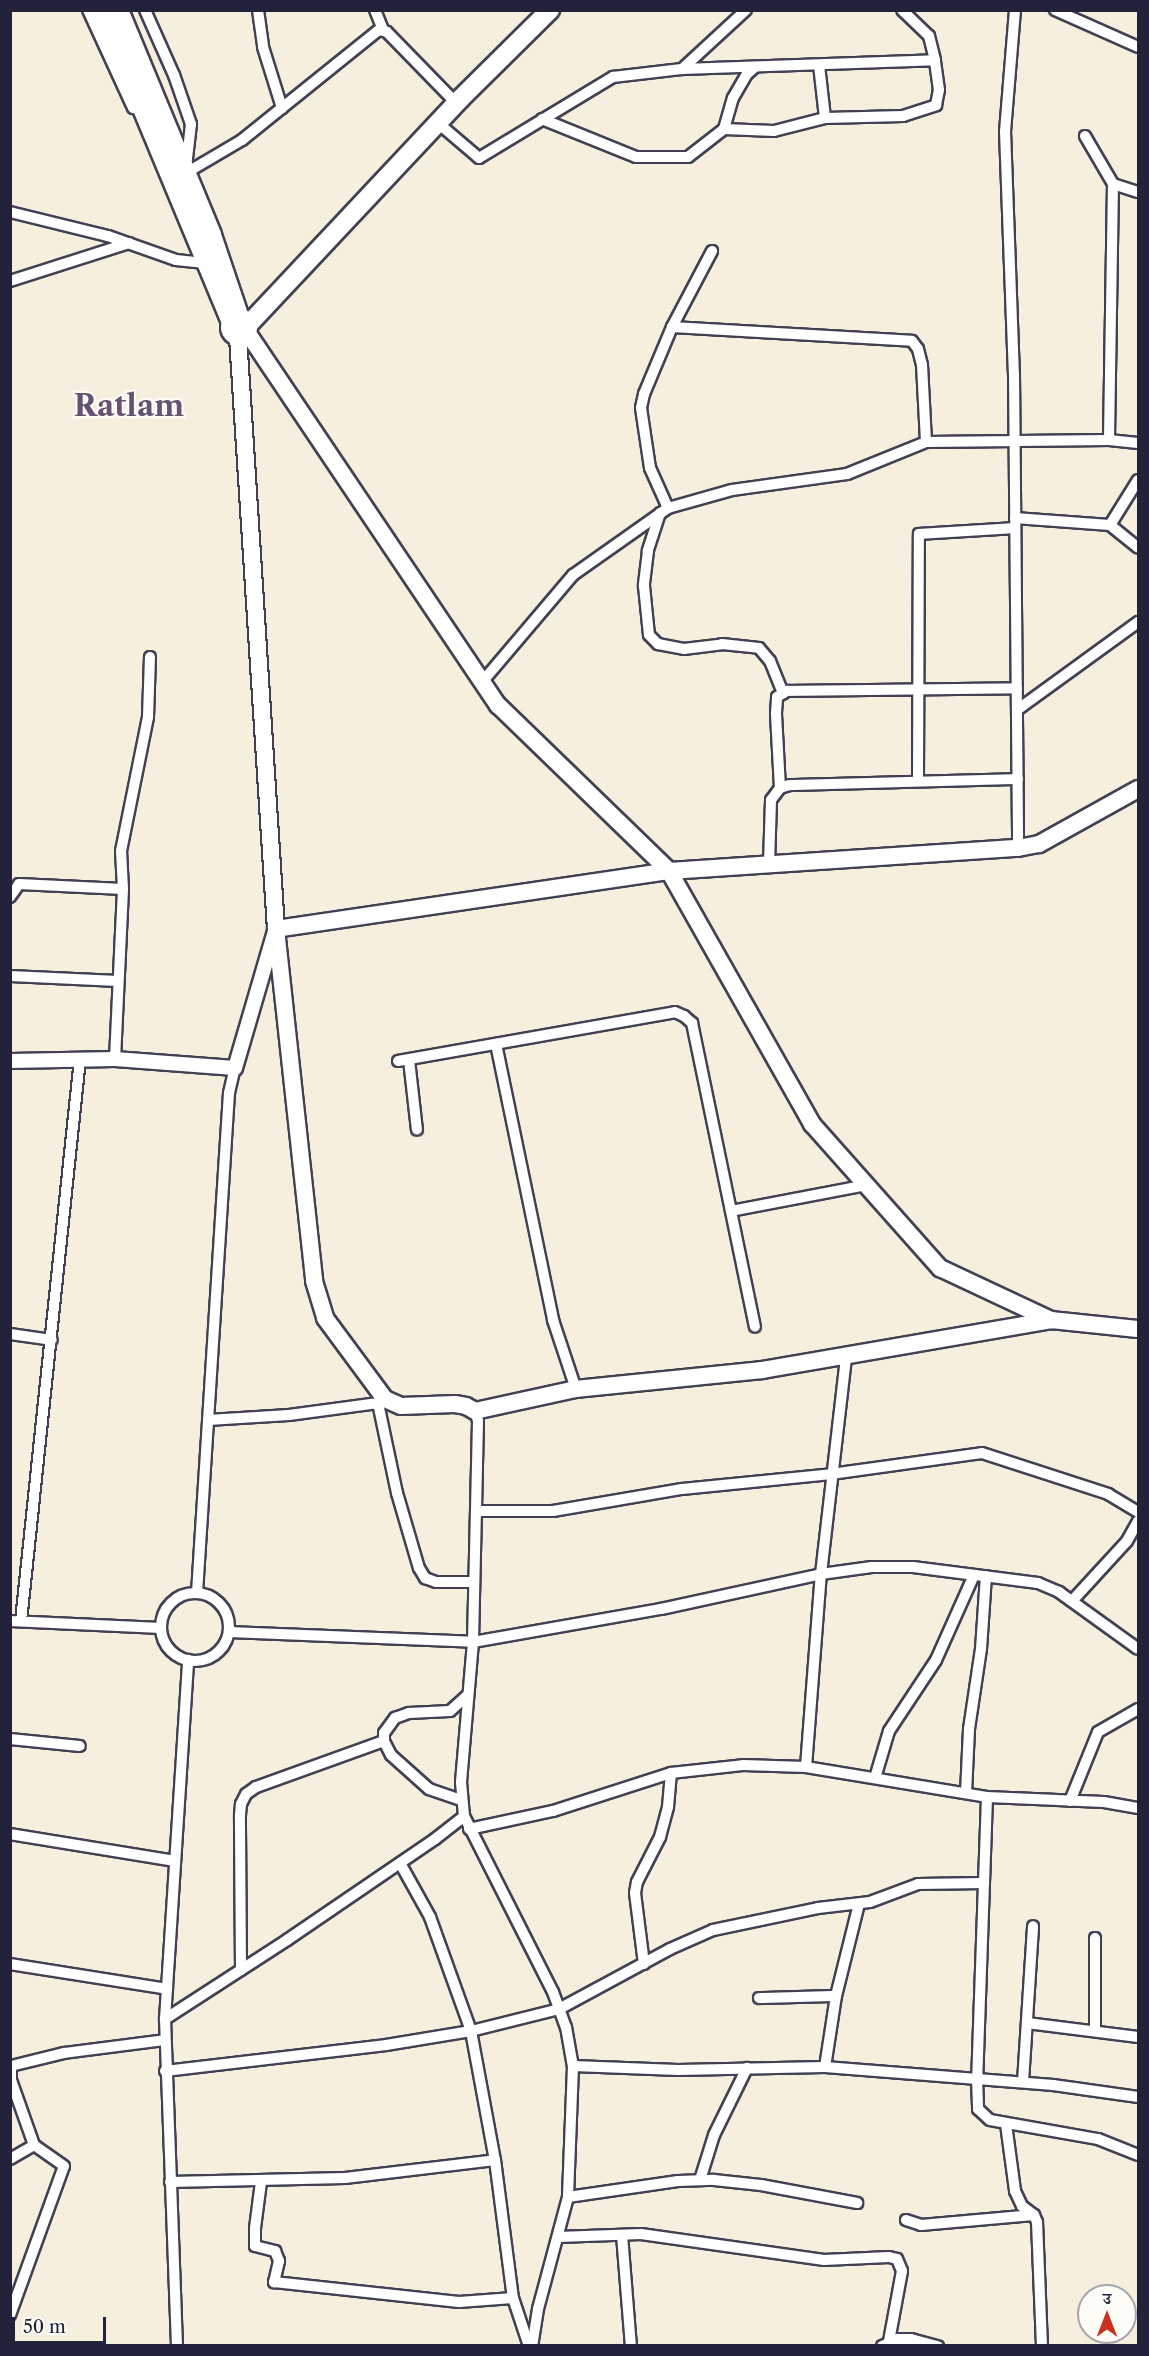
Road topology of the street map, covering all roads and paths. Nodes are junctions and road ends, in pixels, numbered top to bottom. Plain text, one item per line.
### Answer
1 (88, 10) edge
2 (101, 10) edge
3 (119, 10) edge
4 (145, 10) edge
5 (258, 10) edge
6 (375, 10) edge
7 (536, 10) edge
8 (550, 10) edge
9 (746, 10) edge
10 (902, 10) edge
11 (1015, 10) edge
12 (1055, 10) edge
13 (383, 30) junction
14 (1138, 47) edge
15 (935, 60) junction
16 (819, 65) junction
17 (755, 67) junction
18 (682, 69) junction
19 (452, 99) junction
20 (282, 108) junction
21 (825, 118) junction
22 (542, 119) junction
23 (438, 123) junction
24 (724, 129) junction
25 (1085, 136) dead end
26 (178, 175) junction
27 (1113, 184) junction
28 (1138, 192) edge
29 (10, 212) edge
30 (129, 243) junction
31 (711, 251) dead end
32 (205, 263) junction
33 (10, 281) edge
34 (241, 325) junction
35 (672, 327) junction
36 (1014, 440) junction
37 (1109, 440) junction
38 (926, 442) junction
39 (1138, 443) edge
40 (1138, 480) edge
41 (664, 510) junction
42 (1015, 523) junction
43 (1110, 525) junction
44 (1138, 548) edge
45 (1138, 622) edge
46 (150, 657) dead end
47 (483, 681) junction
48 (1017, 688) junction
49 (917, 690) junction
50 (783, 694) junction
51 (1017, 710) junction
52 (1018, 778) junction
53 (918, 781) junction
54 (780, 788) junction
55 (1138, 789) edge
56 (1018, 848) junction
57 (769, 864) junction
58 (669, 871) junction
59 (123, 889) junction
60 (10, 897) edge
61 (276, 929) junction
62 (10, 976) edge
63 (118, 981) junction
64 (496, 1044) junction
65 (80, 1059) junction
66 (115, 1059) junction
67 (10, 1061) edge
68 (235, 1068) junction
69 (417, 1130) dead end
70 (867, 1185) junction
71 (730, 1211) junction
72 (1051, 1320) junction
73 (755, 1327) dead end
74 (1138, 1329) edge
75 (10, 1334) edge
76 (52, 1341) junction
77 (846, 1358) junction
78 (576, 1389) junction
79 (381, 1401) junction
80 (475, 1411) junction
81 (208, 1420) junction
82 (831, 1474) junction
83 (476, 1511) junction
84 (1138, 1512) edge
85 (1138, 1521) edge
86 (821, 1574) junction
87 (974, 1575) junction
88 (986, 1576) junction
89 (474, 1582) junction
90 (197, 1593) junction
91 (1072, 1601) junction
92 (16, 1621) edge
93 (161, 1628) junction
94 (229, 1632) junction
95 (473, 1642) junction
96 (1138, 1649) edge
97 (188, 1660) junction
98 (468, 1695) junction
99 (1138, 1709) edge
100 (10, 1739) edge
101 (384, 1741) junction
102 (80, 1746) dead end
103 (806, 1767) junction
104 (671, 1773) junction
105 (875, 1779) junction
106 (966, 1793) junction
107 (987, 1797) junction
108 (461, 1800) junction
109 (1070, 1801) junction
110 (1138, 1808) edge
111 (464, 1816) junction
112 (469, 1829) junction
113 (10, 1834) edge
114 (175, 1861) junction
115 (400, 1863) junction
116 (984, 1883) junction
117 (859, 1904) junction
118 (1033, 1926) dead end
119 (1095, 1938) dead end
120 (10, 1964) edge
121 (644, 1964) junction
122 (241, 1970) junction
123 (167, 1989) junction
124 (836, 1996) junction
125 (759, 1998) dead end
126 (560, 2009) junction
127 (165, 2019) junction
128 (1026, 2023) junction
129 (1095, 2030) junction
130 (471, 2031) junction
131 (1138, 2037) edge
132 (165, 2040) junction
133 (573, 2066) junction
134 (825, 2067) junction
135 (747, 2068) junction
136 (165, 2071) junction
137 (976, 2078) junction
138 (1023, 2082) junction
139 (1138, 2097) edge
140 (1006, 2124) junction
141 (34, 2145) junction
142 (1138, 2155) edge
143 (10, 2159) edge
144 (495, 2160) junction
145 (700, 2180) junction
146 (170, 2182) junction
147 (261, 2182) junction
148 (568, 2197) junction
149 (857, 2203) dead end
150 (1034, 2216) junction
151 (906, 2220) dead end
152 (622, 2235) junction
153 (558, 2237) junction
154 (513, 2298) junction
155 (10, 2315) edge
156 (886, 2343) edge
157 (177, 2346) edge
158 (530, 2346) edge
159 (630, 2346) edge
160 (938, 2346) edge
161 (1042, 2346) edge

1 - 26 street
2 - 26 highway
3 - 26 highway
4 - 26 street
5 - 20 street
6 - 13 street
7 - 19 highway
8 - 19 highway
9 - 18 street
10 - 15 street
11 - 36 street
12 - 14 street
13 - 19 street
13 - 20 street
15 - 16 street
15 - 21 street
16 - 17 street
16 - 21 street
17 - 18 street
17 - 24 street
18 - 22 street
19 - 23 highway
19 - 34 highway
20 - 26 street
21 - 24 street
22 - 23 street
22 - 24 street
23 - 34 highway
25 - 27 street
26 - 32 highway
26 - 34 highway
27 - 28 street
27 - 37 street
29 - 30 street
30 - 32 street
30 - 33 street
31 - 35 street
32 - 34 highway
34 - 47 main road
34 - 61 main road
35 - 38 street
35 - 41 street
36 - 37 street
36 - 38 street
36 - 42 street
37 - 39 street
38 - 41 street
40 - 43 street
41 - 47 street
41 - 50 street
42 - 43 street
42 - 48 street
42 - 49 street
43 - 44 street
45 - 51 street
46 - 59 street
47 - 58 main road
48 - 49 street
48 - 51 street
49 - 50 street
49 - 53 street
50 - 54 street
51 - 52 street
52 - 53 street
52 - 56 street
53 - 54 street
54 - 57 street
55 - 56 main road
56 - 57 main road
57 - 58 main road
58 - 61 main road
58 - 70 main road
59 - 60 street
59 - 63 street
61 - 68 street
61 - 79 main road
62 - 63 street
63 - 66 street
64 - 69 street
64 - 71 street
64 - 78 street
65 - 66 street
65 - 67 street
65 - 76 street
66 - 68 street
68 - 81 street
70 - 71 street
70 - 72 main road
71 - 73 street
72 - 74 main road
72 - 77 main road
75 - 76 street
76 - 92 street
77 - 78 main road
77 - 82 street
78 - 80 main road
79 - 80 main road
79 - 81 street
79 - 89 street
80 - 83 street
81 - 90 street
82 - 83 street
82 - 84 street
82 - 86 street
83 - 89 street
85 - 91 street
86 - 87 street
86 - 95 street
86 - 103 street
87 - 88 street
87 - 105 street
88 - 91 street
88 - 106 street
89 - 95 street
90 - 93 street
90 - 94 street
91 - 96 street
92 - 93 street
93 - 97 street
94 - 95 street
94 - 97 street
95 - 98 street
97 - 114 street
98 - 101 street
98 - 108 street
99 - 109 street
100 - 102 street
101 - 108 street
101 - 122 street
103 - 104 street
103 - 105 street
104 - 112 street
104 - 121 street
105 - 106 street
106 - 107 street
107 - 109 street
107 - 116 street
108 - 111 street
109 - 110 street
111 - 112 street
111 - 115 street
112 - 126 street
113 - 114 street
114 - 123 street
115 - 122 street
115 - 130 street
116 - 117 street
116 - 137 street
117 - 121 street
117 - 124 street
118 - 128 street
119 - 129 street
120 - 123 street
121 - 126 street
122 - 127 street
123 - 127 street
124 - 125 street
124 - 134 street
126 - 130 street
126 - 133 street
127 - 132 street
128 - 129 street
128 - 138 street
129 - 131 street
130 - 136 street
130 - 144 street
132 - 136 street
132 - 141 street
133 - 135 street
133 - 148 street
134 - 135 street
134 - 137 street
135 - 145 street
136 - 146 street
137 - 138 street
137 - 140 street
138 - 139 street
140 - 142 street
140 - 150 street
141 - 143 street
141 - 155 street
144 - 147 street
144 - 154 street
145 - 148 street
145 - 149 street
146 - 147 street
146 - 157 street
147 - 154 street
148 - 153 street
150 - 151 street
150 - 161 street
152 - 153 street
152 - 156 street
152 - 159 street
153 - 158 street
154 - 158 street
156 - 160 street

